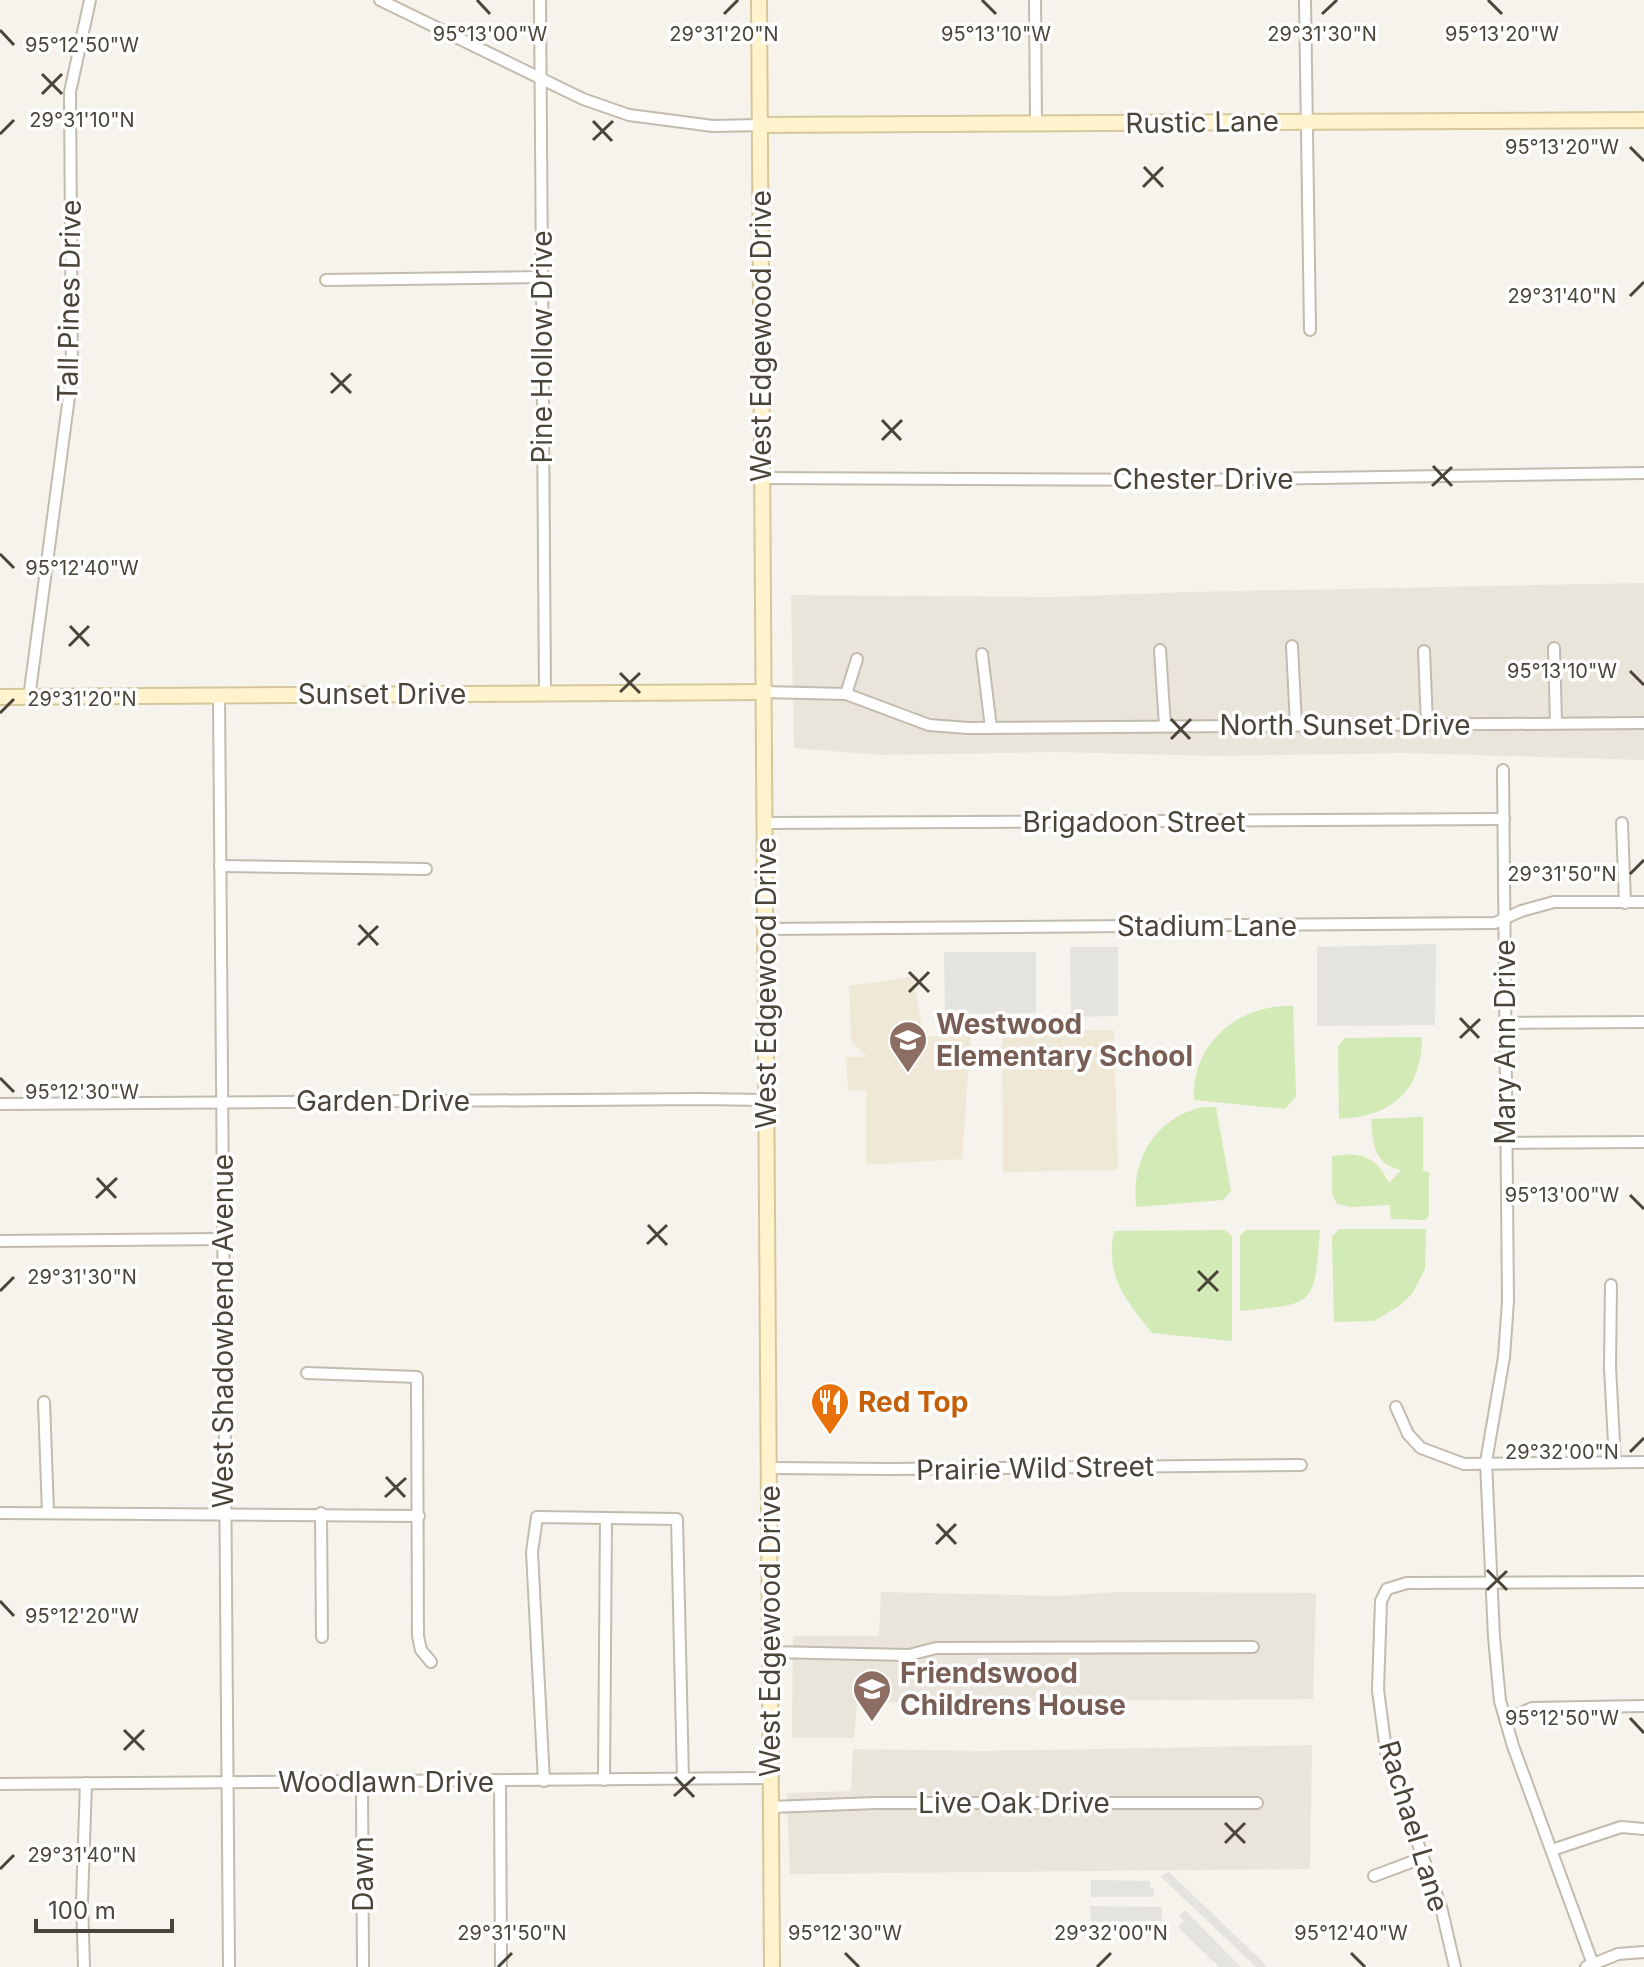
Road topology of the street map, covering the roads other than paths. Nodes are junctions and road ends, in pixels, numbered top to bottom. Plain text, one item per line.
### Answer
1 (90, 0) edge
2 (380, 0) edge
3 (540, 0) edge
4 (759, 0) edge
5 (1035, 0) edge
6 (1305, 0) edge
7 (541, 80) junction
8 (1307, 120) junction
9 (1644, 120) edge
10 (1036, 124) junction
11 (760, 125) junction
12 (542, 277) junction
13 (326, 280) dead end
14 (1310, 330) dead end
15 (1644, 473) edge
16 (762, 478) junction
17 (1292, 646) dead end
18 (1554, 648) dead end
19 (1160, 650) dead end
20 (1424, 651) dead end
21 (982, 654) dead end
22 (857, 659) dead end
23 (764, 692) junction
24 (545, 693) junction
25 (846, 694) junction
26 (219, 695) junction
27 (0, 697) edge
28 (29, 698) junction
29 (1556, 723) junction
30 (1644, 723) edge
31 (1427, 724) junction
32 (1296, 725) junction
33 (1165, 726) junction
34 (991, 728) junction
35 (1503, 770) dead end
36 (1504, 819) junction
37 (765, 823) junction
38 (1622, 823) dead end
39 (220, 866) junction
40 (426, 869) dead end
41 (1644, 902) edge
42 (1625, 903) junction
43 (1504, 918) junction
44 (766, 929) junction
45 (1644, 1022) edge
46 (1505, 1023) junction
47 (767, 1100) junction
48 (222, 1102) junction
49 (0, 1104) edge
50 (1644, 1142) edge
51 (1506, 1143) junction
52 (223, 1239) junction
53 (0, 1241) edge
54 (1611, 1285) dead end
55 (307, 1373) dead end
56 (44, 1402) dead end
57 (1396, 1407) dead end
58 (1486, 1462) junction
59 (1615, 1462) junction
60 (1644, 1462) edge
61 (1301, 1465) dead end
62 (769, 1468) junction
63 (0, 1513) edge
64 (48, 1513) junction
65 (225, 1513) junction
66 (321, 1513) junction
67 (419, 1516) junction
68 (606, 1518) junction
69 (1644, 1582) edge
70 (1493, 1583) junction
71 (322, 1637) dead end
72 (1253, 1647) dead end
73 (770, 1652) junction
74 (431, 1662) dead end
75 (1644, 1706) edge
76 (1506, 1720) junction
77 (771, 1778) junction
78 (683, 1779) junction
79 (604, 1780) junction
80 (500, 1781) junction
81 (544, 1781) junction
82 (228, 1782) junction
83 (362, 1782) junction
84 (86, 1783) junction
85 (0, 1784) edge
86 (1257, 1803) dead end
87 (771, 1807) junction
88 (1644, 1829) edge
89 (1552, 1850) junction
90 (1422, 1858) junction
91 (1374, 1876) dead end
92 (1644, 1952) edge
93 (1591, 1966) edge
94 (84, 1967) edge
95 (229, 1967) edge
96 (363, 1967) edge
97 (501, 1967) edge
98 (772, 1967) edge
99 (1455, 1967) edge

1 - 28 street, Tall Pines Drive
2 - 7 street
3 - 7 street, Pine Hollow Drive
4 - 11 main road, West Edgewood Drive
5 - 10 street
6 - 8 street
7 - 11 street
7 - 12 street, Pine Hollow Drive
8 - 9 main road, Rustic Lane
8 - 10 main road, Rustic Lane
8 - 14 street
10 - 11 main road, Rustic Lane
11 - 16 main road, West Edgewood Drive
12 - 13 street
12 - 24 street, Pine Hollow Drive
15 - 16 street, Chester Drive
16 - 23 main road, West Edgewood Drive
17 - 32 street
18 - 29 street
19 - 33 street
20 - 31 street
21 - 34 street
22 - 25 street
23 - 24 main road, Sunset Drive
23 - 25 street, North Sunset Drive
23 - 37 main road, West Edgewood Drive
24 - 26 main road, Sunset Drive
25 - 34 street, North Sunset Drive
26 - 28 main road, Sunset Drive
26 - 39 street, West Shadowbend Avenue
27 - 28 main road, Sunset Drive
29 - 30 street, North Sunset Drive
29 - 31 street, North Sunset Drive
31 - 32 street, North Sunset Drive
32 - 33 street, North Sunset Drive
33 - 34 street, North Sunset Drive
35 - 36 street, Mary Ann Drive
36 - 37 street, Brigadoon Street
36 - 43 street, Mary Ann Drive
37 - 44 main road, West Edgewood Drive
38 - 42 street
39 - 40 street
39 - 48 street, West Shadowbend Avenue
41 - 42 street, Stadium Lane
42 - 43 street, Stadium Lane
43 - 44 street, Stadium Lane
43 - 46 street, Mary Ann Drive
44 - 47 main road, West Edgewood Drive
45 - 46 street
46 - 51 street, Mary Ann Drive
47 - 48 street, Garden Drive
47 - 62 main road, West Edgewood Drive
48 - 49 street, Garden Drive
48 - 52 street, West Shadowbend Avenue
50 - 51 street
51 - 58 street, Mary Ann Drive
52 - 53 street
52 - 65 street, West Shadowbend Avenue
54 - 59 street
55 - 67 street
56 - 64 street
57 - 58 street
58 - 59 street
58 - 70 street, Mary Ann Drive
59 - 60 street
61 - 62 street, Prairie Wild Street
62 - 73 main road, West Edgewood Drive
63 - 64 street
64 - 65 street
65 - 66 street
65 - 82 street, West Shadowbend Avenue
66 - 67 street
66 - 71 street
67 - 74 street
68 - 78 street
68 - 79 street
68 - 81 street
69 - 70 street
70 - 76 street, Mary Ann Drive
70 - 90 street, Rachael Lane
72 - 73 street
73 - 77 main road, West Edgewood Drive
75 - 76 street
76 - 89 street, Mary Ann Drive
77 - 78 street, Woodlawn Drive
77 - 87 main road, West Edgewood Drive
78 - 79 street, Woodlawn Drive
79 - 81 street, Woodlawn Drive
80 - 81 street, Woodlawn Drive
80 - 83 street, Woodlawn Drive
80 - 97 street
82 - 83 street, Woodlawn Drive
82 - 84 street, Woodlawn Drive
82 - 95 street, West Shadowbend Avenue
83 - 96 street, Dawn
84 - 85 street, Woodlawn Drive
84 - 94 street
86 - 87 street, Live Oak Drive
87 - 98 main road, West Edgewood Drive
88 - 89 street
89 - 93 street, Mary Ann Drive
90 - 91 street
90 - 99 street, Rachael Lane
92 - 93 street

